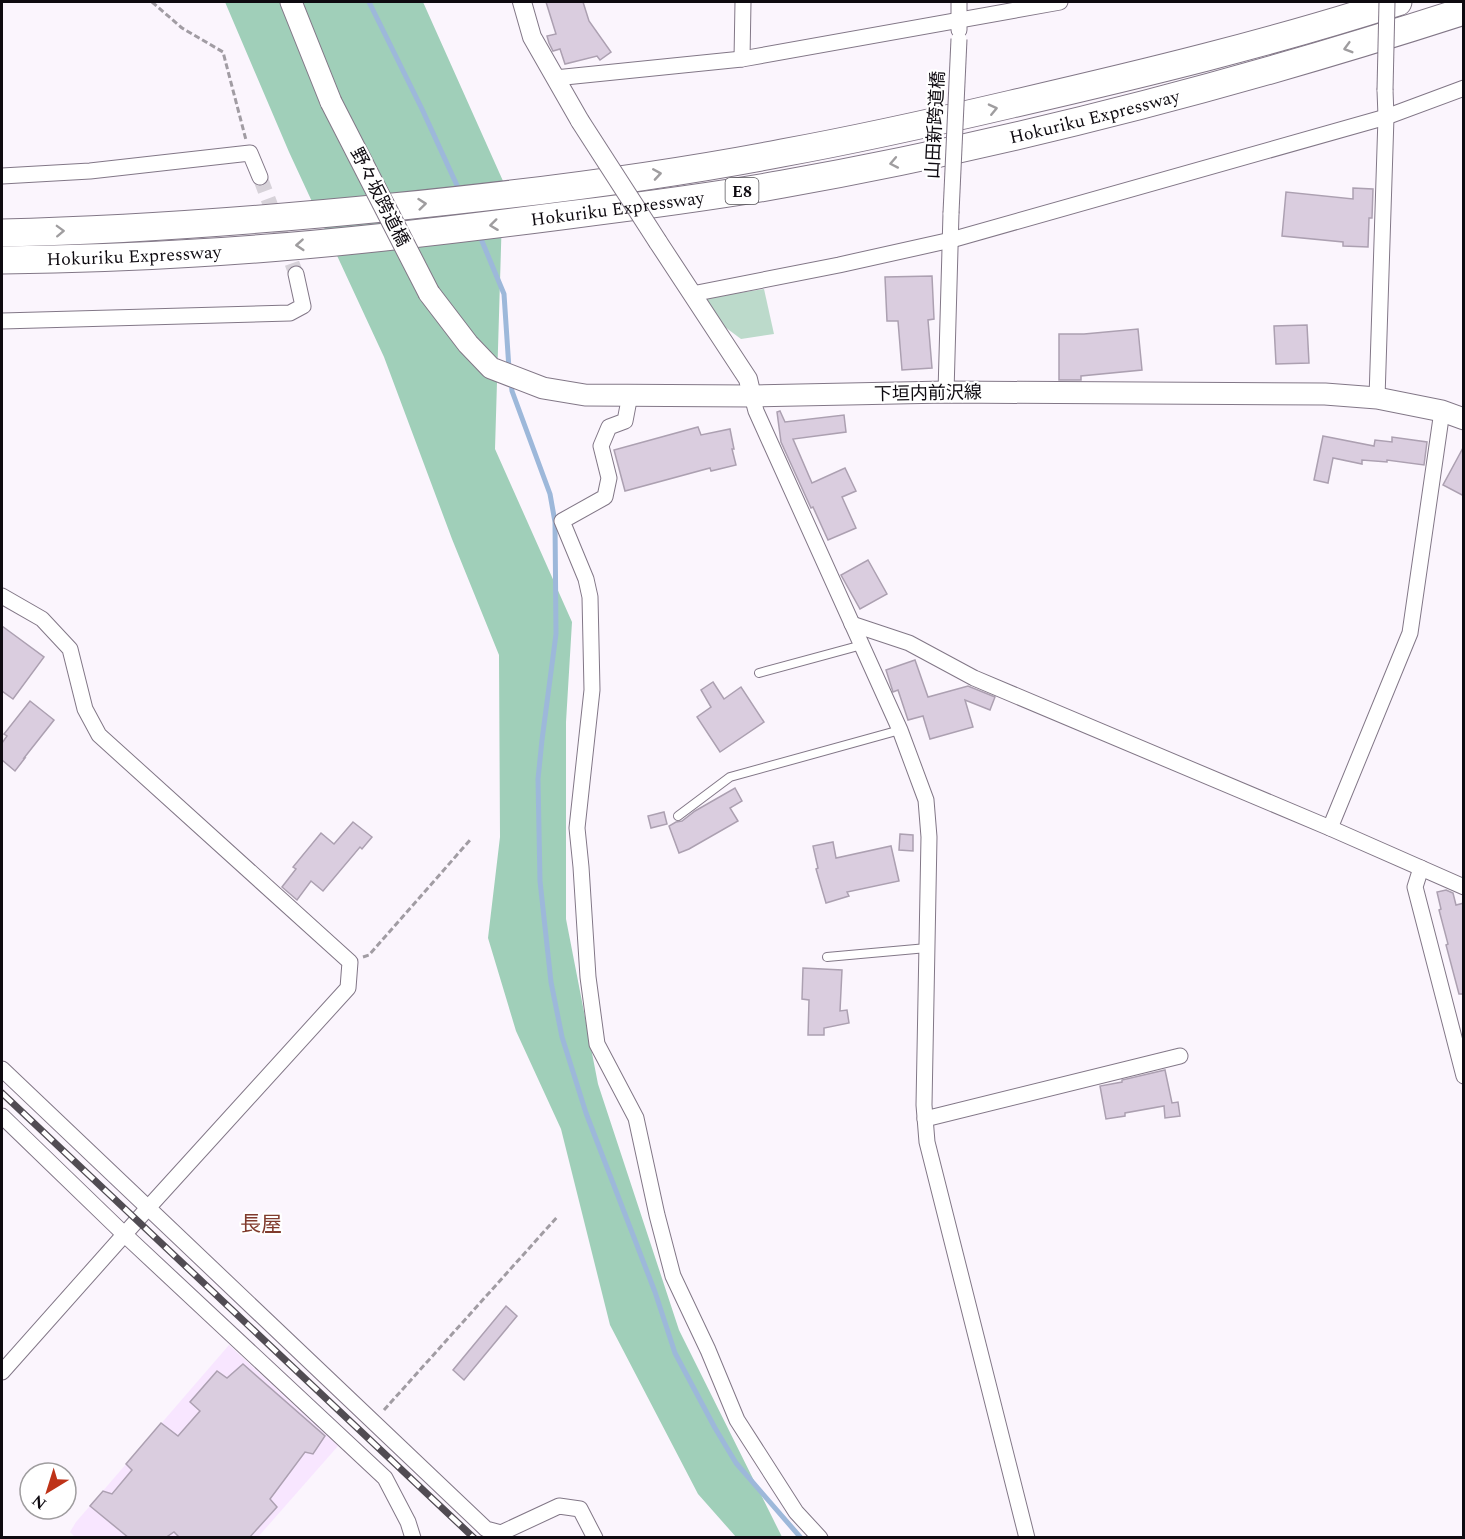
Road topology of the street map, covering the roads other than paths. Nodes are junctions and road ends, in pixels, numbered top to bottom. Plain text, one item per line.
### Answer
1 (291, 2) edge
2 (522, 2) edge
3 (743, 2) edge
4 (959, 2) edge
5 (1060, 2) edge
6 (1387, 2) edge
7 (1398, 2) edge
8 (1464, 11) edge
9 (959, 20) junction
10 (742, 59) junction
11 (555, 78) junction
12 (1464, 88) edge
13 (1386, 117) junction
14 (2, 176) edge
15 (260, 177) tunnel mouth
16 (2, 232) edge
17 (951, 240) junction
18 (2, 260) edge
19 (296, 274) tunnel mouth
20 (429, 293) joint
21 (692, 294) junction
22 (2, 321) edge
23 (946, 392) junction
24 (630, 395) junction
25 (752, 396) junction
26 (1377, 398) junction
27 (1442, 411) junction
28 (1464, 419) edge
29 (2, 596) edge
30 (852, 624) junction
31 (862, 645) junction
32 (759, 674) dead end
33 (900, 730) junction
34 (678, 816) dead end
35 (1330, 828) junction
36 (1421, 868) junction
37 (1464, 887) edge
38 (927, 948) junction
39 (827, 957) dead end
40 (1180, 1056) dead end
41 (2, 1069) edge
42 (1464, 1076) edge
43 (2, 1116) edge
44 (925, 1119) junction
45 (147, 1209) junction
46 (125, 1235) junction
47 (2, 1372) edge
48 (413, 1538) edge
49 (595, 1538) edge
50 (819, 1538) edge
51 (1027, 1538) edge

1 - 20 main road, 野々坂跨道橋, bridge
2 - 11 street
3 - 10 street
4 - 9 street, 山田新跨道橋
5 - 9 street
6 - 13 street, bridge
16 -> 7 highway, Hokuriku Expressway / E8
8 -> 18 highway, Hokuriku Expressway / E8
9 - 10 street
9 - 17 street, 山田新跨道橋, bridge
10 - 11 street
11 - 21 street, bridge
12 - 13 street
13 - 17 street
13 - 26 street
14 - 15 street
17 - 21 street
17 - 23 street, 山田新跨道橋
19 - 22 street
20 - 24 main road, 下垣内前沢線
21 - 25 street
23 - 25 main road, 下垣内前沢線
23 - 26 main road, 下垣内前沢線
24 - 25 main road, 下垣内前沢線
24 - 50 street
25 - 30 street
26 - 27 main road, 下垣内前沢線
27 - 28 main road, 下垣内前沢線
27 - 35 street
29 - 45 street
30 - 31 street
30 - 35 street
31 - 32 lane
31 - 33 street
33 - 34 lane
33 - 38 street
35 - 36 street
36 - 37 street
36 - 42 street
38 - 39 lane
38 - 44 street
40 - 44 street
41 - 45 street
43 - 46 street
44 - 51 street
45 - 46 street
45 - 49 street
46 - 47 street
46 - 48 street

